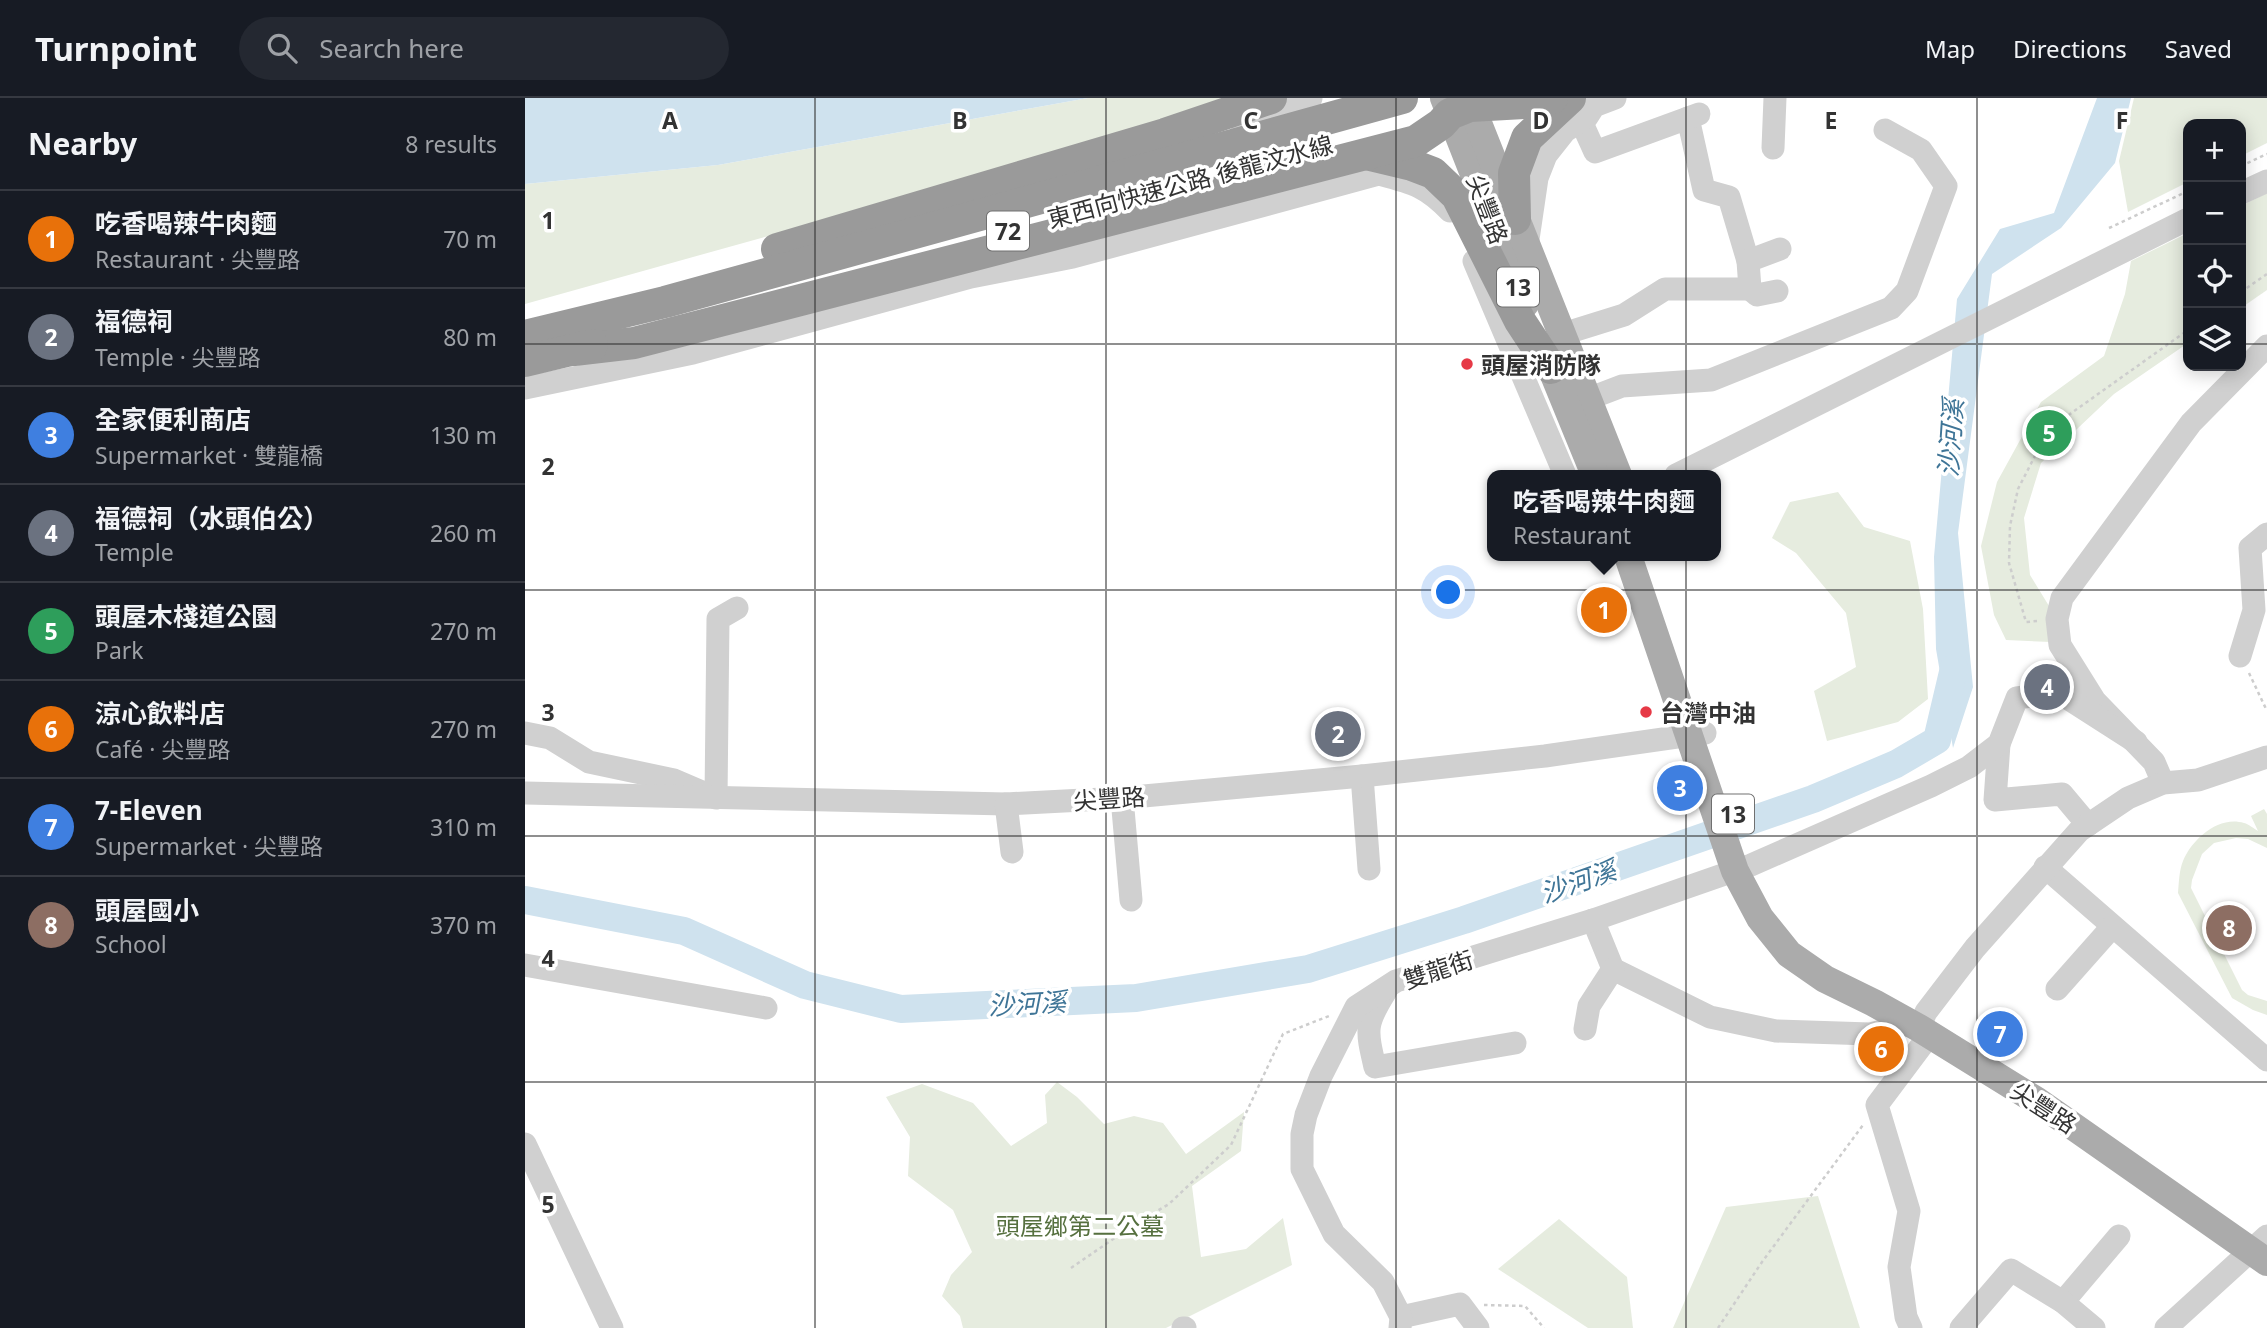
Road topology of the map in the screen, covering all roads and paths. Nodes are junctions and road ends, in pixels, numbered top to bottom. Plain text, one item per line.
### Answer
1 (1271, 98) edge
2 (1311, 98) edge
3 (1348, 98) edge
4 (1402, 98) edge
5 (1552, 98) edge
6 (1775, 98) edge
7 (1465, 103) edge
8 (1590, 104) edge
9 (1885, 130) dead end
10 (1165, 134) junction
11 (1773, 148) dead end
12 (2267, 153) edge
13 (1365, 154) junction
14 (2246, 164) edge
15 (2267, 181) edge
16 (2246, 191) edge
17 (2183, 193) edge
18 (2183, 221) edge
19 (1180, 228) junction
20 (2109, 228) dead end
21 (1521, 233) junction
22 (1780, 249) dead end
23 (1748, 261) junction
24 (2267, 274) edge
25 (1750, 289) junction
26 (2246, 289) edge
27 (1777, 291) dead end
28 (525, 323) edge
29 (1563, 334) junction
30 (2183, 334) edge
31 (525, 335) edge
32 (2267, 346) edge
33 (574, 350) junction
34 (525, 362) edge
35 (1551, 368) junction
36 (525, 388) edge
37 (1588, 399) junction
38 (1563, 470) edge
39 (1593, 470) edge
40 (1616, 470) edge
41 (1686, 470) edge
42 (2267, 534) edge
43 (1630, 561) edge
44 (1647, 561) edge
45 (737, 608) dead end
46 (2026, 622) dead end
47 (2240, 656) joint
48 (2267, 711) edge
49 (525, 733) edge
50 (1698, 734) junction
51 (2136, 743) junction
52 (1999, 744) junction
53 (2267, 757) edge
54 (1362, 776) junction
55 (2163, 783) junction
56 (525, 793) edge
57 (716, 798) junction
58 (1122, 798) junction
59 (1006, 804) junction
60 (2088, 825) junction
61 (1012, 852) dead end
62 (2045, 867) junction
63 (1743, 868) junction
64 (1369, 869) dead end
65 (1131, 900) dead end
66 (1593, 920) junction
67 (2112, 927) junction
68 (525, 965) edge
69 (1613, 969) junction
70 (1388, 989) junction
71 (2057, 989) dead end
72 (766, 1008) dead end
73 (1351, 1018) junction
74 (1923, 1020) junction
75 (1585, 1029) dead end
76 (1515, 1043) dead end
77 (2267, 1060) edge
78 (1877, 1105) junction
79 (525, 1144) edge
80 (2119, 1236) dead end
81 (2263, 1246) edge
82 (1072, 1268) dead end
83 (2063, 1301) junction
84 (1460, 1304) junction
85 (1401, 1323) edge
86 (612, 1328) edge
87 (1478, 1328) edge
88 (1544, 1328) edge
89 (1718, 1328) edge
90 (1911, 1328) edge
91 (1961, 1328) edge
92 (2094, 1328) edge
93 (2166, 1328) edge

1 - 10 highway
2 - 19 street
3 - 10 highway
4 - 31 highway, 東西向快速公路 後龍汶水線 / 72
5 - 7 highway, 東西向快速公路 後龍汶水線
6 - 11 street
7 - 13 highway
7 - 21 main road, 尖豐路 / 13
7 - 33 highway, 東西向快速公路 後龍汶水線 / 72
7 - 35 main road, 尖豐路 / 13
8 - 21 highway
8 - 23 street
9 - 37 street
10 - 28 highway
12 - 14 path
13 - 33 highway
13 - 35 highway
15 - 16 street
17 - 20 path
18 - 41 street
19 - 36 street
19 - 38 street
21 - 29 main road, 尖豐路 / 13
22 - 23 street
23 - 25 street
24 - 26 path
25 - 27 street
25 - 29 street
29 - 37 main road, 尖豐路 / 13
30 - 46 path
32 - 51 street
33 - 34 highway, 東西向快速公路 後龍汶水線 / 72
35 - 39 main road, 尖豐路 / 13
37 - 40 main road, 尖豐路 / 13
42 - 47 street
43 - 50 main road, 13
44 - 50 main road, 13
45 - 57 street
47 - 48 path
49 - 57 street
50 - 54 street, 尖豐路
50 - 63 main road, 13
51 - 52 street
51 - 55 street
52 - 60 street
52 - 63 street, 雙龍街
53 - 55 street
54 - 58 street, 尖豐路
54 - 64 street
55 - 60 street
56 - 57 street, 尖豐路
57 - 59 street, 尖豐路
58 - 59 street, 尖豐路
58 - 65 street
59 - 61 street
60 - 62 street
62 - 67 street
62 - 74 street
63 - 66 street, 雙龍街
63 - 74 main road, 尖豐路 / 13
66 - 69 street
66 - 70 street, 雙龍街
67 - 71 street
67 - 77 street
68 - 72 street
69 - 74 street
69 - 75 street
70 - 73 street, 雙龍街
70 - 76 street
73 - 82 path
73 - 85 street, 雙龍街
74 - 78 street
74 - 81 main road, 尖豐路 / 13
78 - 89 path
78 - 90 street
79 - 86 street
80 - 83 street
81 - 93 street
83 - 91 street
83 - 92 street
84 - 85 street
84 - 87 street
84 - 88 path

